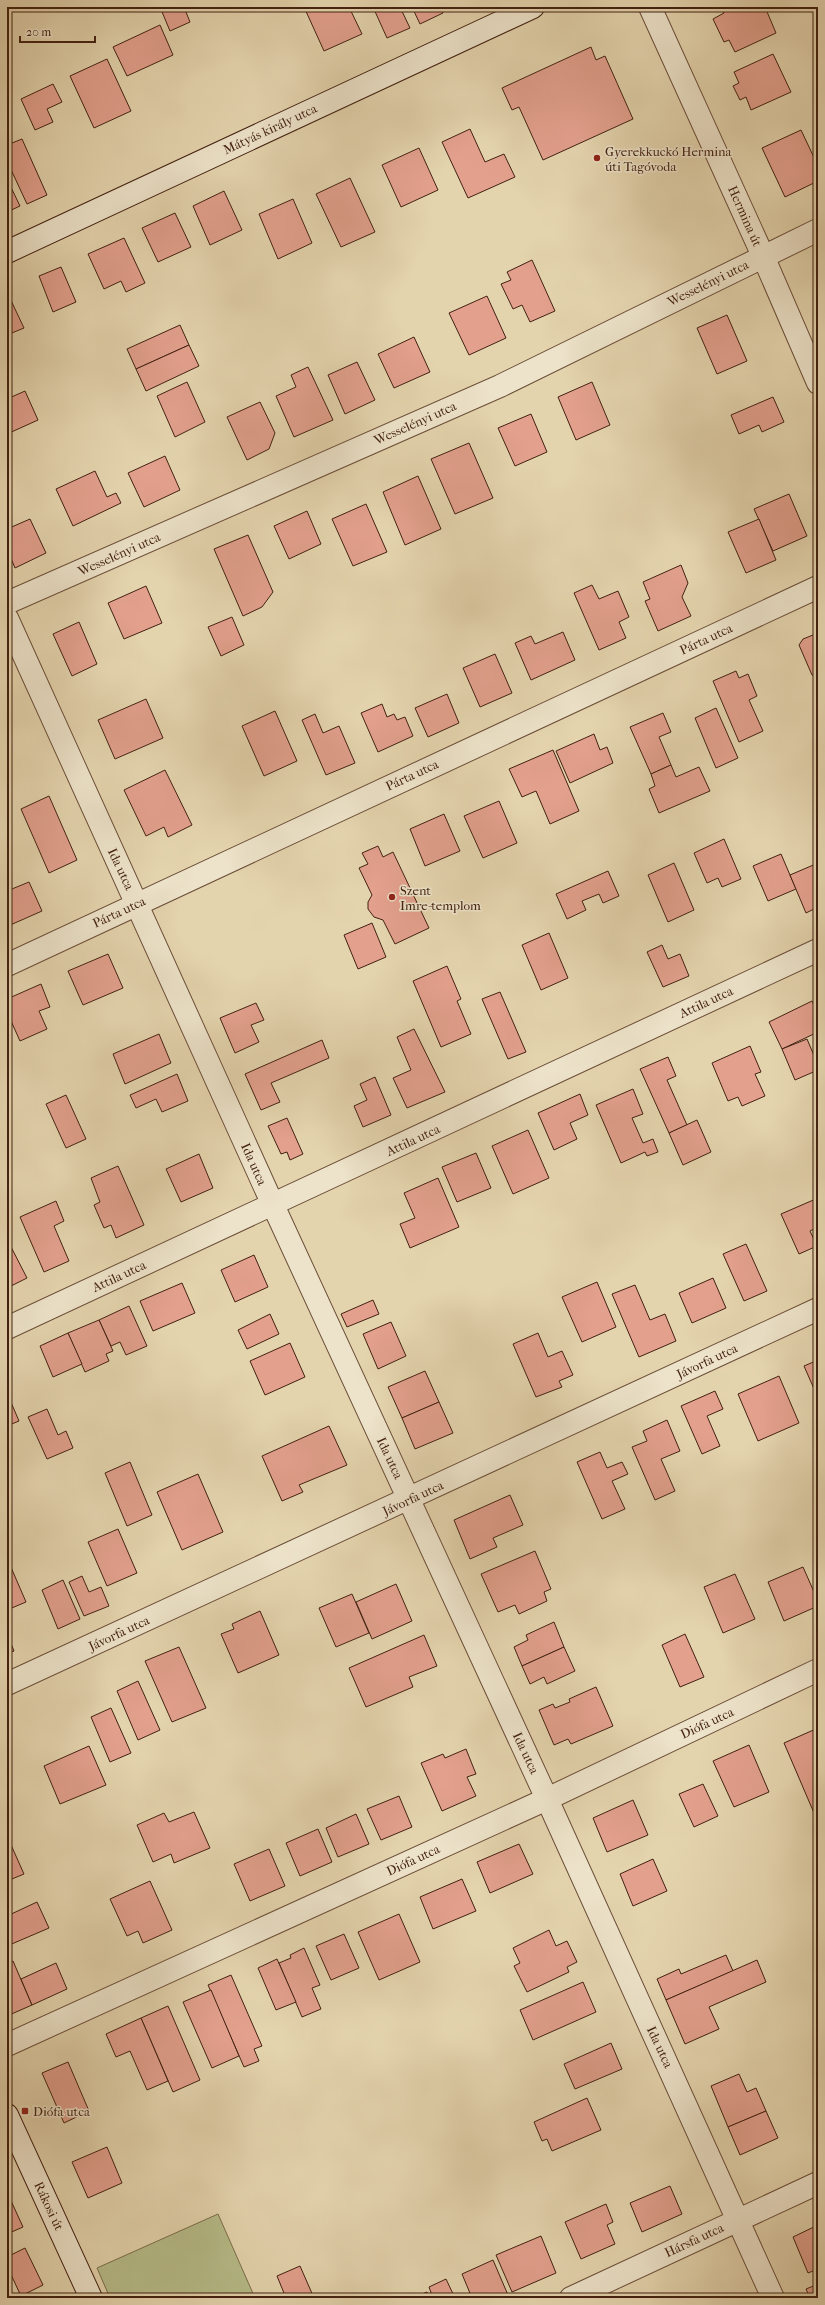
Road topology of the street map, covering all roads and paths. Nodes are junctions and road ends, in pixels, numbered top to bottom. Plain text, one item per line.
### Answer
1 (533, 7) edge
2 (650, 7) edge
3 (818, 230) edge
4 (7, 252) edge
5 (763, 256) junction
6 (818, 383) edge
7 (818, 587) edge
8 (7, 603) edge
9 (7, 618) edge
10 (137, 904) junction
11 (818, 950) edge
12 (7, 965) edge
13 (273, 1205) junction
14 (818, 1309) edge
15 (7, 1328) edge
16 (410, 1499) junction
17 (818, 1670) edge
18 (7, 1684) edge
19 (547, 1799) junction
20 (7, 2045) edge
21 (7, 2115) edge
22 (818, 2182) edge
23 (739, 2219) junction
24 (91, 2298) edge
25 (571, 2298) edge
26 (773, 2298) edge

1 - 4 street, Mátyás király utca
2 - 5 street, Hermina út
3 - 5 street, Wesselényi utca
5 - 6 street, Hermina út
5 - 8 street, Wesselényi utca
7 - 10 street, Párta utca
9 - 10 street, Ida utca
10 - 12 street, Párta utca
10 - 13 street, Ida utca
11 - 13 street, Attila utca
13 - 15 street, Attila utca
13 - 16 street, Ida utca
14 - 16 street, Jávorfa utca
16 - 18 street, Jávorfa utca
16 - 19 street, Ida utca
17 - 19 street, Diófa utca
19 - 20 street, Diófa utca
19 - 23 street, Ida utca
21 - 24 street, Rákosi út
22 - 23 street, Hársfa utca
23 - 25 street, Hársfa utca
23 - 26 street, Ida utca

